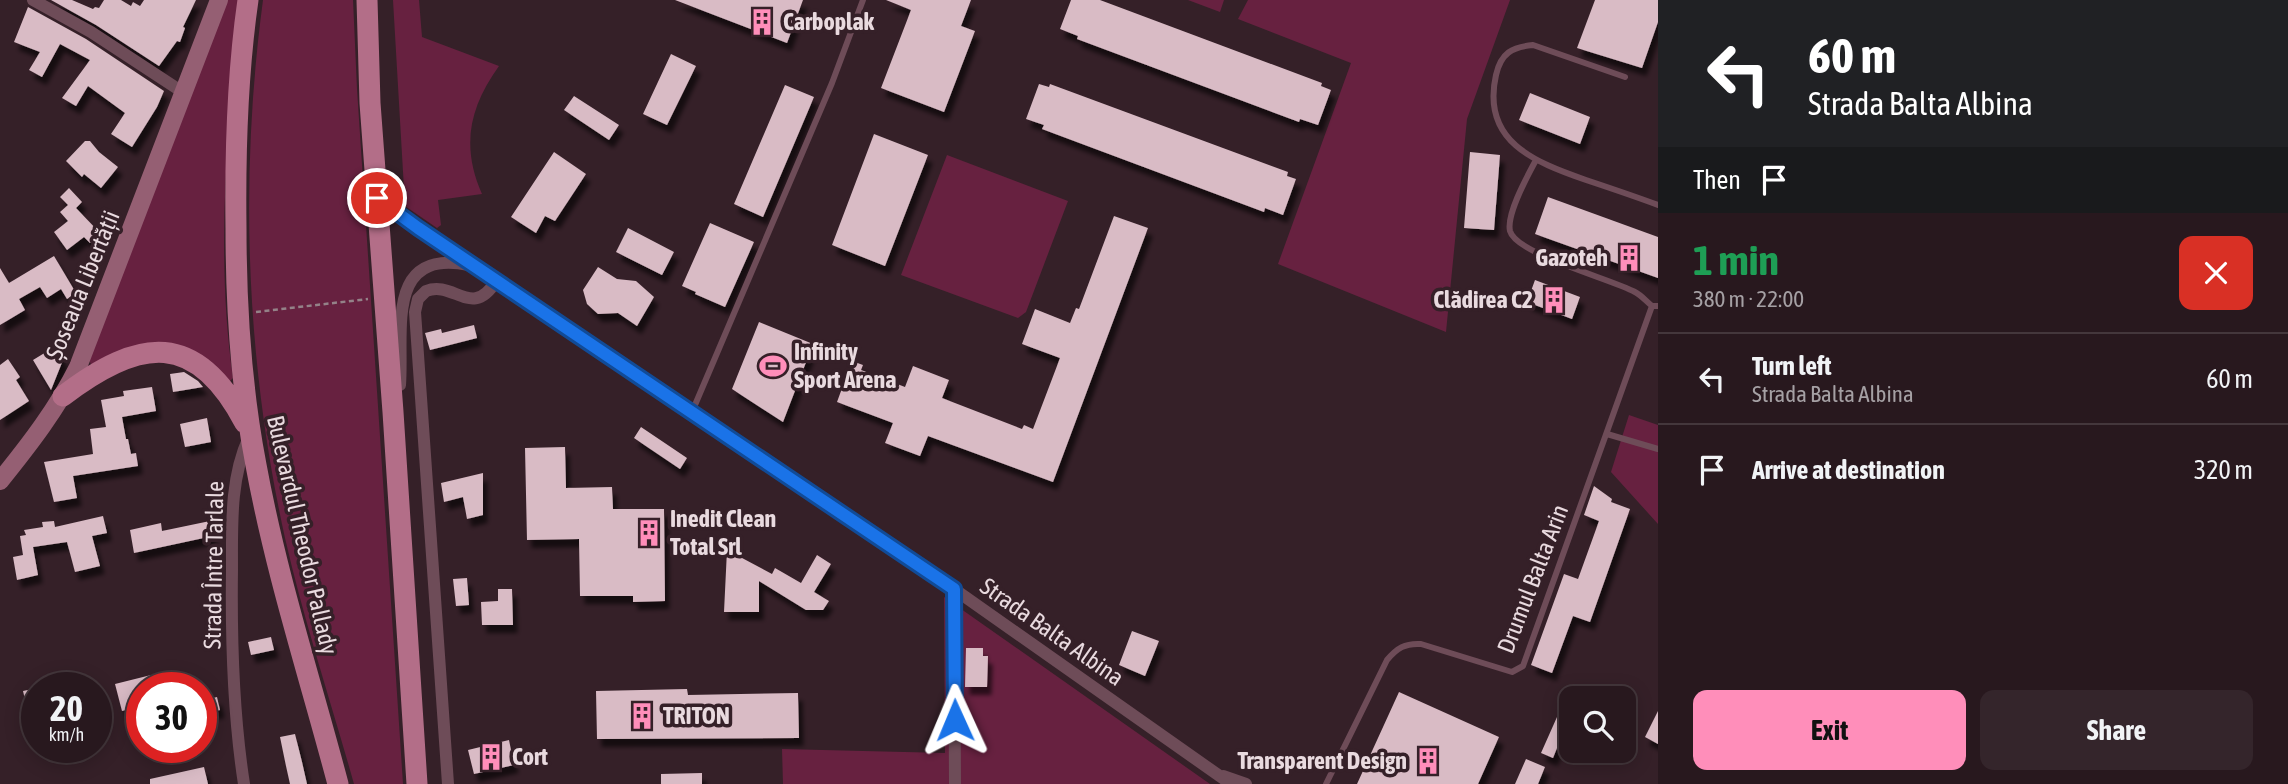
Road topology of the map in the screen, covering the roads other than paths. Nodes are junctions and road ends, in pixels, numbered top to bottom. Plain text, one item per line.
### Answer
1 (33, 0) edge
2 (219, 0) edge
3 (248, 0) edge
4 (367, 0) edge
5 (863, 0) edge
6 (1625, 77) dead end
7 (184, 93) junction
8 (1535, 160) junction
9 (377, 198) junction
10 (1658, 205) edge
11 (473, 266) junction
12 (496, 281) junction
13 (1655, 306) edge
14 (63, 396) junction
15 (393, 412) junction
16 (691, 413) junction
17 (251, 434) junction
18 (1607, 434) junction
19 (1658, 449) edge
20 (0, 481) edge
21 (954, 589) junction
22 (1226, 780) edge
23 (244, 784) edge
24 (338, 784) edge
25 (417, 784) edge
26 (448, 784) edge
27 (955, 784) edge
28 (1246, 784) edge
29 (1326, 784) edge

1 - 7 street
2 - 7 main road, Șoseaua Libertății
3 - 17 main road, Bulevardul Theodor Pallady
4 - 9 main road
5 - 16 lane
6 - 8 lane
7 - 14 main road, Șoseaua Libertății
8 - 10 lane
8 - 13 lane
9 - 11 street, Strada Balta Albina
9 - 15 main road
11 - 12 street, Strada Balta Albina
11 - 15 street, Strada Balta Albina
12 - 16 street, Strada Balta Albina
12 - 26 street
13 - 18 lane, Drumul Balta Arin
14 - 17 main road
14 - 20 main road, Șoseaua Libertății
15 - 25 main road
16 - 21 street, Strada Balta Albina
17 - 23 street, Strada Între Tarlale
17 - 24 main road, Bulevardul Theodor Pallady
18 - 19 lane
18 - 29 lane, Drumul Balta Arin
21 - 22 street, Strada Balta Albina
21 - 27 street
22 - 28 street, Strada Balta Albina

